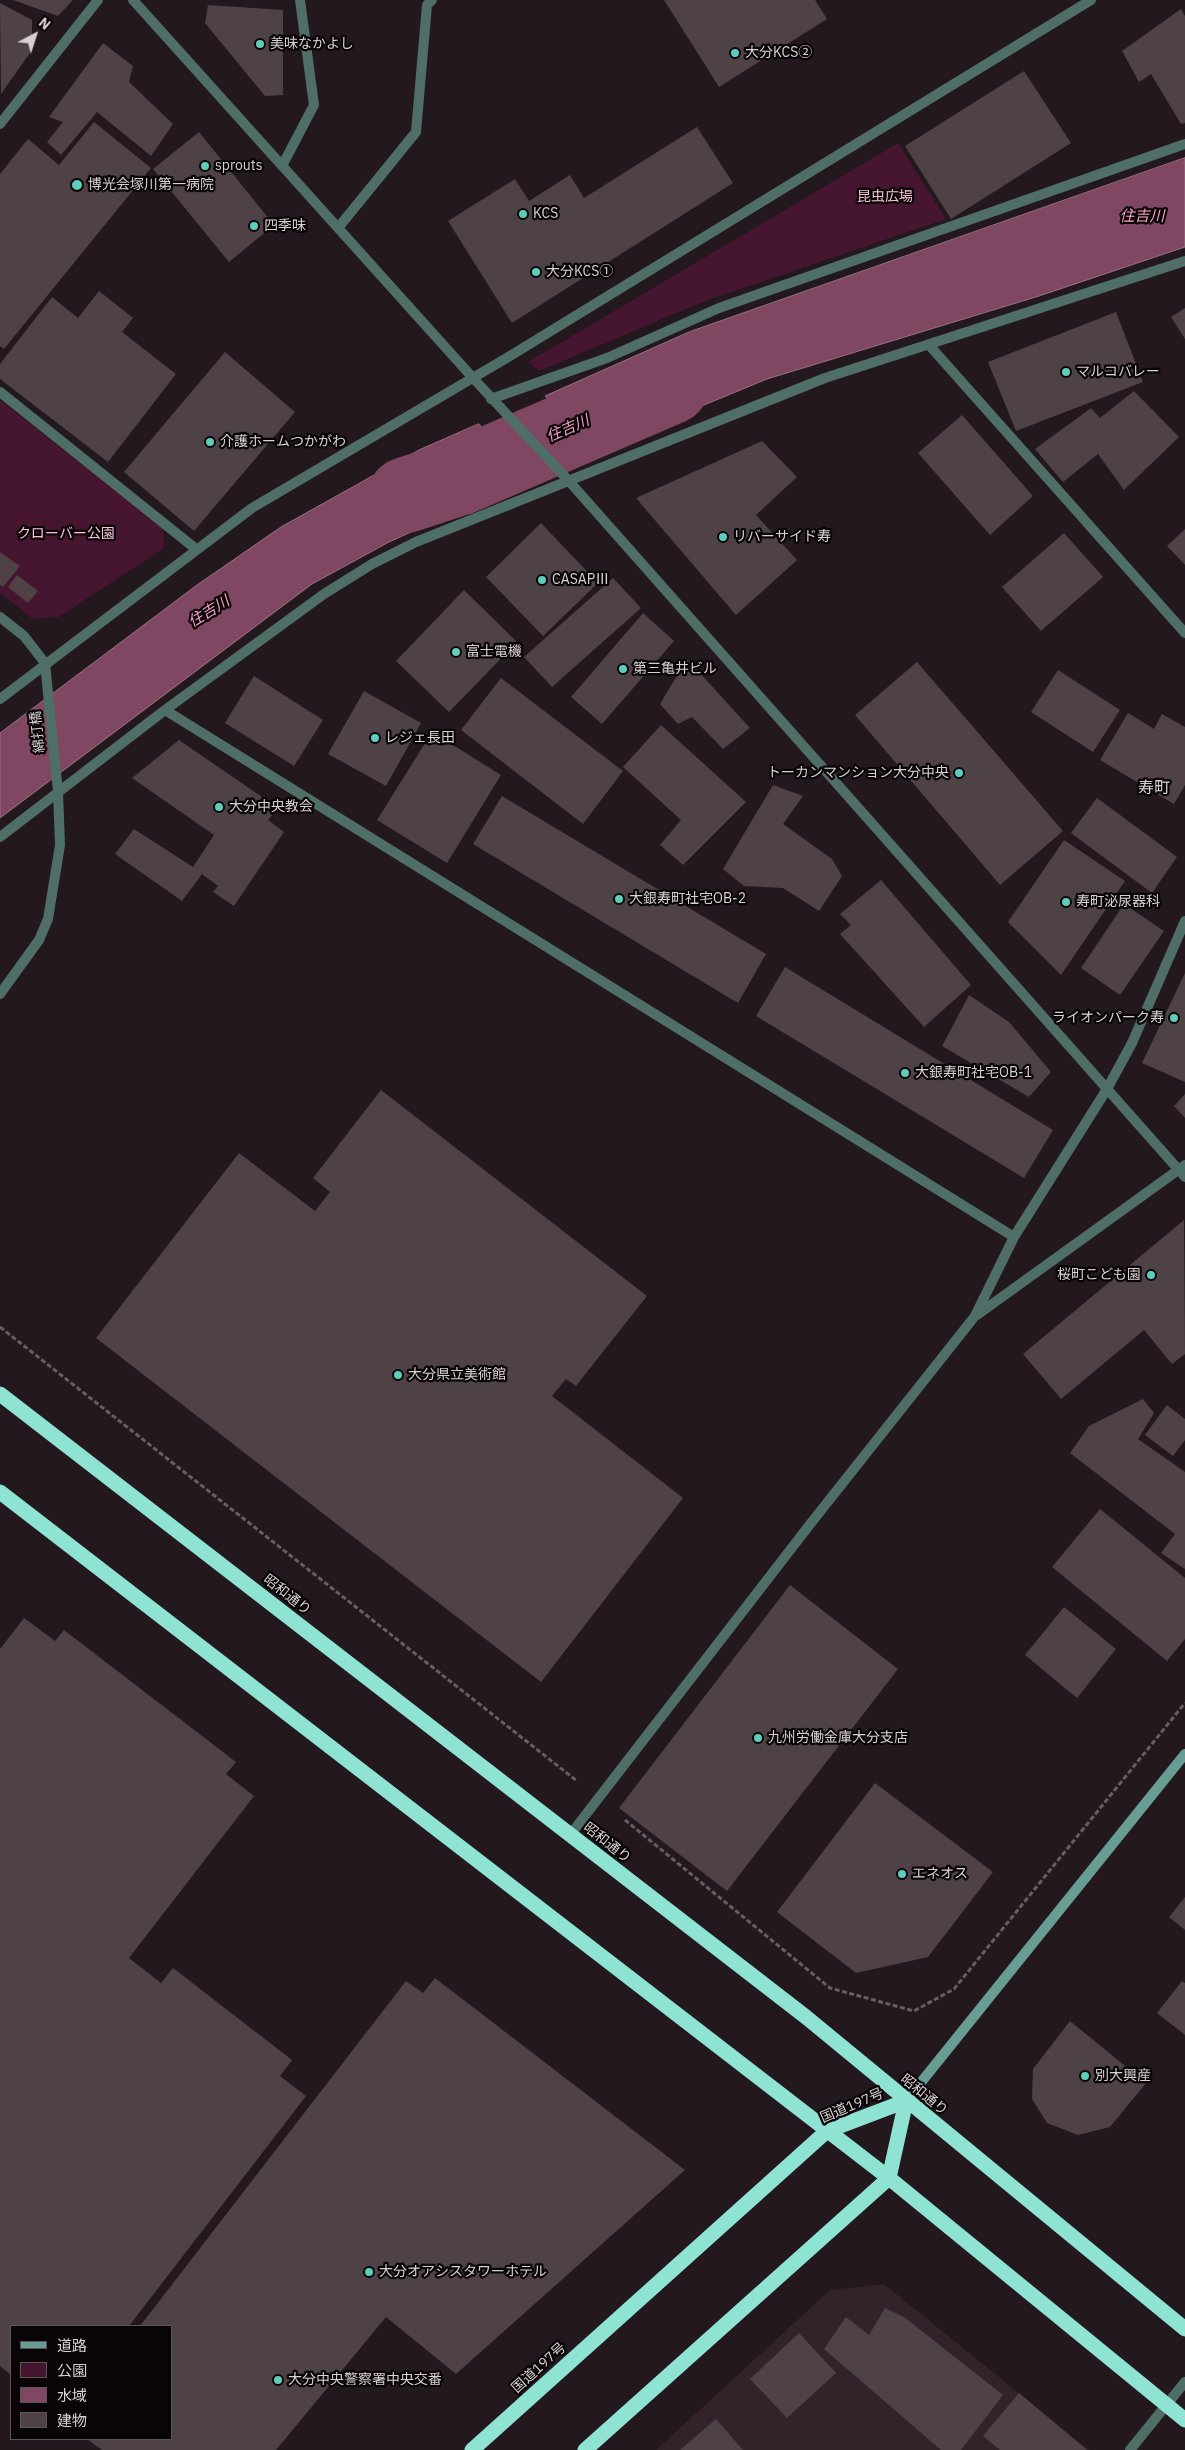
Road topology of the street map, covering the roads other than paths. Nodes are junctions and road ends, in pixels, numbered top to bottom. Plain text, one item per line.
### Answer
1 (98, 0) edge
2 (133, 0) edge
3 (300, 0) edge
4 (432, 0) edge
5 (1091, 0) edge
6 (0, 124) edge
7 (1185, 144) edge
8 (282, 166) junction
9 (338, 228) junction
10 (1185, 261) edge
11 (928, 345) junction
12 (473, 378) junction
13 (0, 392) edge
14 (491, 399) junction
15 (568, 480) junction
16 (196, 549) junction
17 (0, 617) edge
18 (1185, 633) edge
19 (45, 664) junction
20 (0, 698) edge
21 (165, 710) junction
22 (58, 792) junction
23 (0, 837) edge
24 (1185, 921) edge
25 (0, 994) edge
26 (1107, 1089) junction
27 (1183, 1171) edge
28 (1014, 1237) junction
29 (975, 1316) junction
30 (0, 1394) edge
31 (0, 1492) edge
32 (1185, 1754) edge
33 (570, 1835) junction
34 (906, 2101) junction
35 (827, 2132) junction
36 (889, 2178) junction
37 (1185, 2328) edge
38 (1185, 2382) edge
39 (1167, 2405) junction
40 (1185, 2420) edge
41 (472, 2450) edge
42 (585, 2450) edge
43 (1130, 2450) edge

1 - 6 street
2 - 8 street
3 - 8 street
4 - 9 street
5 - 12 street
7 - 14 street
8 - 9 street
9 - 12 street
10 - 11 street
11 - 15 street
11 - 18 street
12 - 14 street
12 - 16 street
13 - 16 street
14 - 15 street
15 - 21 street
15 - 26 street
16 - 19 street
17 - 19 street
19 - 20 street
19 - 22 street, 綿打橋
21 - 22 street
21 - 28 street
22 - 23 street
22 - 25 street, 綿打橋
24 - 26 street
26 - 27 street
26 - 28 street
27 - 29 street
28 - 29 street
29 - 33 street
30 - 33 highway, 昭和通り
31 - 35 highway
32 - 34 street
33 - 34 highway, 昭和通り
34 - 35 highway, 国道197号
34 - 36 highway, 国道197号
34 - 37 highway, 昭和通り
35 - 36 highway
35 - 41 highway, 国道197号
36 - 39 highway
36 - 42 highway
38 - 39 street
39 - 40 highway
39 - 43 street

